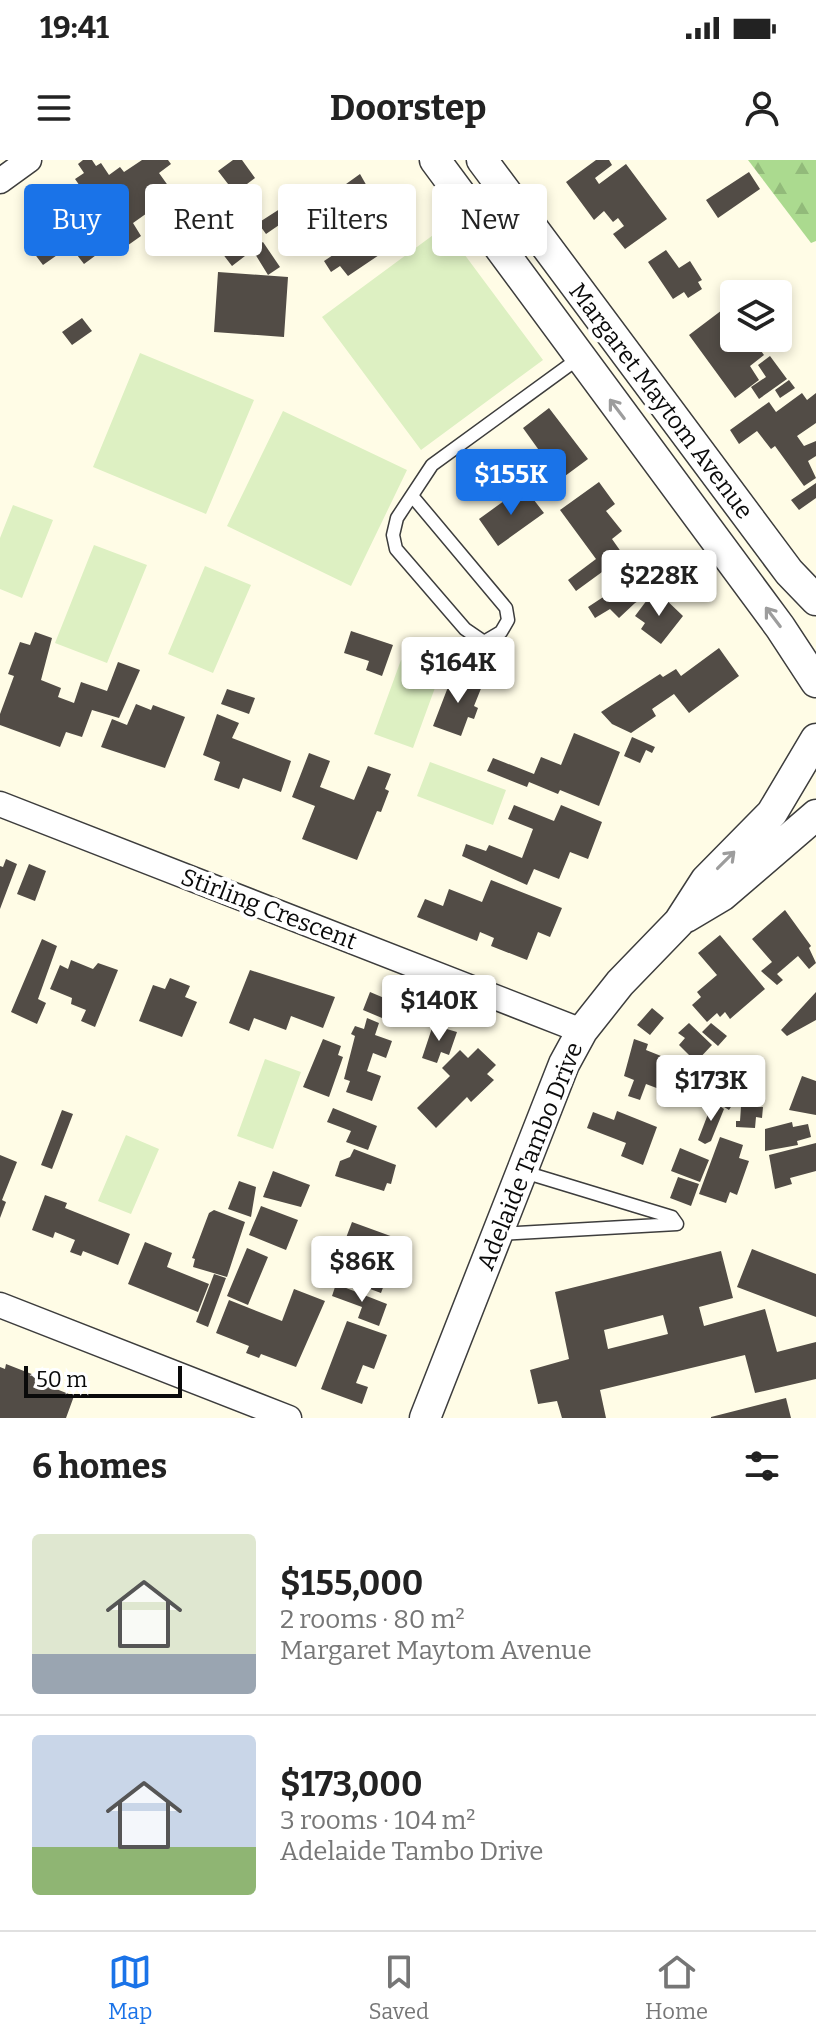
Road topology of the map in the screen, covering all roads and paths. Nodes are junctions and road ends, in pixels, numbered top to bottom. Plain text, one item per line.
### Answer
1 (29, 160) edge
2 (435, 160) edge
3 (482, 160) edge
4 (0, 181) edge
5 (610, 335) junction
6 (579, 358) junction
7 (413, 497) junction
8 (816, 600) edge
9 (816, 682) edge
10 (816, 739) edge
11 (0, 804) edge
12 (816, 815) edge
13 (679, 922) junction
14 (582, 1031) junction
15 (522, 1171) junction
16 (498, 1234) junction
17 (0, 1305) edge
18 (289, 1418) edge
19 (425, 1418) edge

1 - 4 street
2 - 6 street, Margaret Maytom Avenue
3 - 5 street, Margaret Maytom Avenue
5 - 6 street
5 - 8 street, Margaret Maytom Avenue
6 - 7 lane
9 -> 6 street, Margaret Maytom Avenue
7 - 7 lane
13 -> 10 street, Adelaide Tambo Drive
11 - 14 street, Stirling Crescent
12 - 13 street, Adelaide Tambo Drive
13 - 14 street, Adelaide Tambo Drive
14 - 15 street, Adelaide Tambo Drive
15 - 16 street, Adelaide Tambo Drive
15 - 16 lane
16 - 19 street, Adelaide Tambo Drive
17 - 18 street

